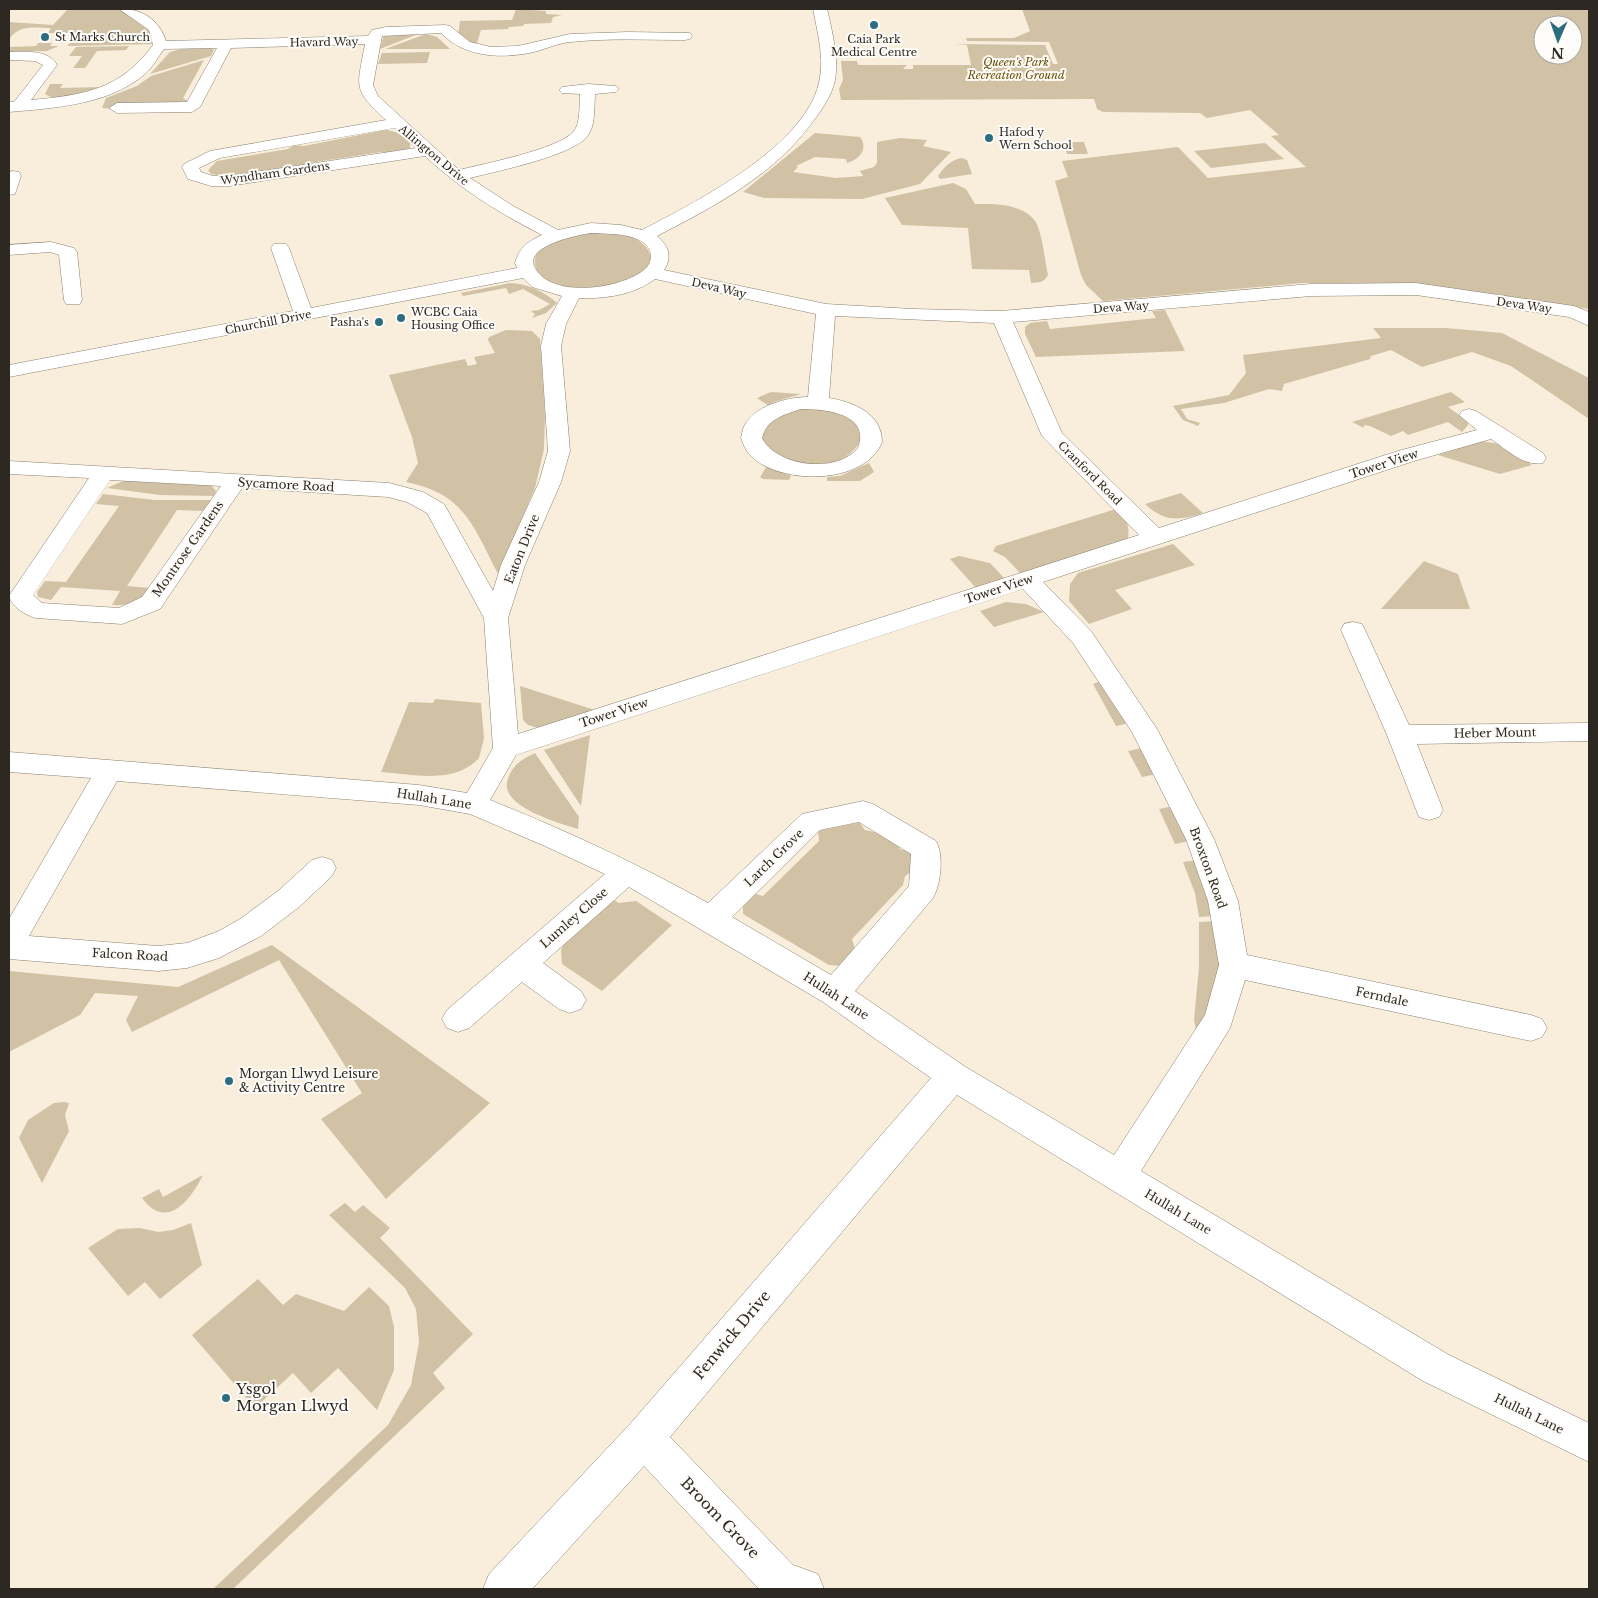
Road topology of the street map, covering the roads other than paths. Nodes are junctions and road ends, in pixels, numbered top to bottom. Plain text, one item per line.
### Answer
1 (131, 9) edge
2 (820, 9) edge
3 (685, 35) dead end
4 (373, 40) junction
5 (226, 44) junction
6 (160, 45) junction
7 (9, 56) edge
8 (611, 89) dead end
9 (567, 90) dead end
10 (588, 90) junction
11 (14, 106) edge
12 (117, 108) dead end
13 (396, 123) junction
14 (428, 151) junction
15 (456, 176) junction
16 (555, 235) junction
17 (643, 236) junction
18 (300, 246) dead end
19 (9, 250) edge
20 (527, 272) junction
21 (652, 273) junction
22 (573, 293) junction
23 (73, 300) dead end
24 (826, 310) junction
25 (304, 315) junction
26 (1001, 317) junction
27 (1589, 320) edge
28 (9, 371) edge
29 (818, 403) junction
30 (1469, 415) dead end
31 (1493, 432) junction
32 (1535, 458) dead end
33 (9, 467) edge
34 (103, 474) junction
35 (235, 482) junction
36 (1155, 538) junction
37 (1028, 580) junction
38 (496, 618) junction
39 (1353, 630) dead end
40 (1589, 732) edge
41 (1400, 735) junction
42 (506, 748) junction
43 (9, 762) edge
44 (110, 769) junction
45 (474, 805) junction
46 (1428, 810) dead end
47 (322, 868) dead end
48 (627, 872) junction
49 (711, 919) junction
50 (9, 946) edge
51 (521, 964) junction
52 (1234, 965) junction
53 (834, 993) junction
54 (570, 1000) dead end
55 (458, 1019) dead end
56 (1531, 1028) dead end
57 (953, 1076) junction
58 (1119, 1177) junction
59 (644, 1438) junction
60 (1589, 1443) edge
61 (504, 1589) edge
62 (803, 1589) edge

1 - 6 street
2 - 17 street
3 - 4 street, Havard Way
4 - 5 street, Havard Way
4 - 13 street, Allington Drive
5 - 6 street, Havard Way
5 - 12 street
6 - 11 street
7 - 11 street
8 - 10 street
9 - 10 street
10 - 15 street
13 - 14 street, Allington Drive
13 - 14 street, Wyndham Gardens
14 - 15 street, Allington Drive
15 - 16 street, Allington Drive
16 - 17 street
16 - 20 street
17 - 21 street
18 - 25 street
19 - 23 street
20 - 22 street
20 - 25 street, Churchill Drive
21 - 22 street
21 - 24 street, Deva Way
22 - 38 street, Eaton Drive
24 - 26 street, Deva Way
24 - 29 street
25 - 28 street, Churchill Drive
26 - 27 street, Deva Way
26 - 36 street, Cranford Road
29 - 29 street
30 - 31 street
31 - 32 street
31 - 36 street, Tower View
33 - 34 street, Sycamore Road
34 - 35 street, Sycamore Road
34 - 35 street, Montrose Gardens
35 - 38 street, Sycamore Road
36 - 37 street, Tower View
37 - 42 street, Tower View
37 - 52 street, Broxton Road
38 - 42 street, Eaton Drive
39 - 41 street
40 - 41 street, Heber Mount
41 - 46 street
42 - 45 street
43 - 44 street, Hullah Lane
44 - 45 street, Hullah Lane
44 - 50 street, Falcon Road
45 - 48 street, Hullah Lane
47 - 50 street, Falcon Road
48 - 49 street, Hullah Lane
48 - 51 street, Lumley Close
49 - 53 street, Hullah Lane
49 - 53 street, Larch Grove
51 - 54 street
51 - 55 street, Lumley Close
52 - 56 street, Ferndale
52 - 58 street, Broxton Road
53 - 57 street, Hullah Lane
57 - 58 street, Hullah Lane
57 - 59 street, Fenwick Drive
58 - 60 street, Hullah Lane
59 - 61 street, Fenwick Drive
59 - 62 street, Broom Grove

